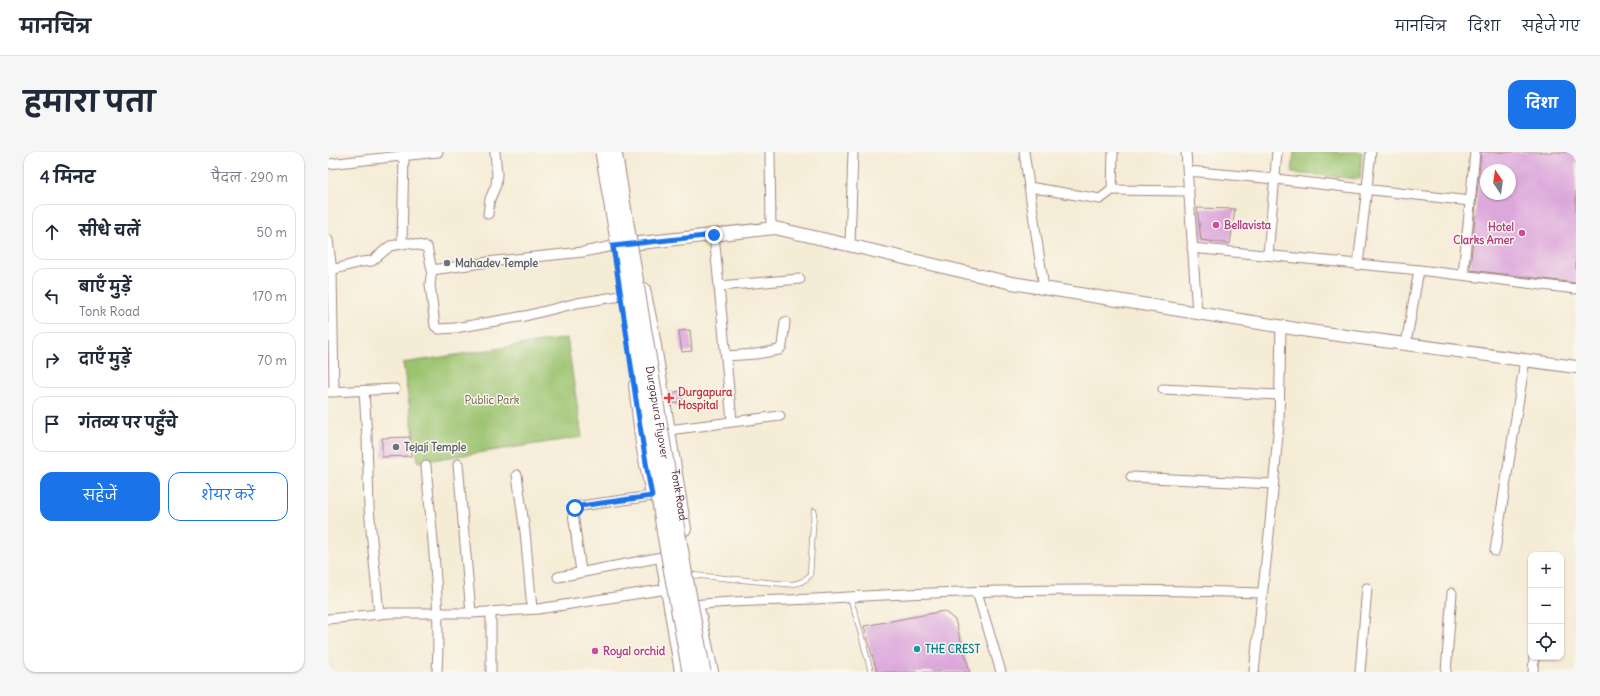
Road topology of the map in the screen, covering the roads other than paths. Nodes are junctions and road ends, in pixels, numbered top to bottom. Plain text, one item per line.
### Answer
1 (438, 152) edge
2 (495, 152) edge
3 (596, 152) edge
4 (603, 152) edge
5 (614, 152) edge
6 (619, 152) edge
7 (770, 152) edge
8 (853, 152) edge
9 (1024, 152) edge
10 (1113, 152) edge
11 (1186, 152) edge
12 (1277, 152) edge
13 (1371, 152) edge
14 (1475, 152) edge
15 (394, 154) edge
16 (404, 155) junction
17 (328, 164) edge
18 (1188, 171) junction
19 (1275, 179) junction
20 (1029, 187) junction
21 (1368, 189) junction
22 (1112, 190) junction
23 (1189, 191) junction
24 (1470, 201) junction
25 (488, 214) dead end
26 (771, 229) junction
27 (714, 235) junction
28 (328, 240) edge
29 (402, 244) junction
30 (635, 244) junction
31 (850, 245) junction
32 (613, 246) junction
33 (1192, 248) junction
34 (1268, 255) junction
35 (1358, 265) junction
36 (432, 270) junction
37 (1420, 270) junction
38 (330, 271) edge
39 (1463, 275) junction
40 (800, 279) dead end
41 (719, 286) junction
42 (1044, 288) junction
43 (1576, 289) edge
44 (621, 296) junction
45 (1197, 313) junction
46 (785, 322) dead end
47 (1281, 326) junction
48 (1406, 344) junction
49 (726, 356) junction
50 (1525, 360) junction
51 (1576, 367) edge
52 (395, 389) dead end
53 (1163, 389) dead end
54 (364, 391) junction
55 (331, 392) edge
56 (1279, 395) junction
57 (780, 416) dead end
58 (732, 421) junction
59 (668, 430) junction
60 (458, 464) dead end
61 (426, 466) dead end
62 (518, 475) dead end
63 (1131, 476) dead end
64 (1273, 484) junction
65 (652, 496) junction
66 (814, 511) dead end
67 (1494, 551) dead end
68 (662, 557) junction
69 (581, 572) junction
70 (692, 575) junction
71 (558, 577) dead end
72 (1367, 588) dead end
73 (667, 589) junction
74 (977, 592) junction
75 (1262, 593) junction
76 (1452, 593) dead end
77 (850, 596) junction
78 (697, 604) junction
79 (670, 608) junction
80 (532, 609) junction
81 (490, 612) junction
82 (438, 613) junction
83 (471, 613) junction
84 (379, 614) junction
85 (328, 619) edge
86 (1534, 660) edge
87 (437, 672) edge
88 (491, 672) edge
89 (681, 672) edge
90 (690, 672) edge
91 (703, 672) edge
92 (712, 672) edge
93 (871, 672) edge
94 (1001, 672) edge
95 (1254, 672) edge
96 (1360, 672) edge
97 (1446, 672) edge
98 (1533, 672) edge

1 - 16 street
2 - 25 street
3 - 32 street
4 - 90 main road, Durgapura Flyover, bridge
5 - 91 main road, Durgapura Flyover, bridge
6 - 30 street, Tonk Road
7 - 26 street
8 - 31 street
9 - 20 street
10 - 22 street
11 - 18 street
12 - 19 street
13 - 21 street
14 - 24 street
15 - 16 street
15 - 17 street
16 - 29 street
18 - 19 street
18 - 23 street
19 - 21 street
19 - 34 street
20 - 22 street
20 - 42 street
21 - 24 street
21 - 35 street
22 - 23 street
23 - 33 street
24 - 39 street
26 - 27 street
26 - 31 street
27 - 30 street
27 - 41 street
28 - 38 street
29 - 36 street
29 - 38 street
30 - 32 street
30 - 59 street, Tonk Road
31 - 42 street
32 - 36 street
32 - 44 street
33 - 34 street
33 - 45 street
34 - 35 street
35 - 37 street
36 - 44 street
37 - 39 street
37 - 48 street
38 - 55 street
39 - 43 street
40 - 41 street
41 - 49 street
42 - 45 street
44 - 65 street
45 - 47 street
46 - 49 street
47 - 48 street
47 - 56 street
48 - 50 street
49 - 58 street
50 - 51 street
50 - 67 street
52 - 54 street
53 - 56 street
54 - 55 street
54 - 84 street
56 - 64 street
57 - 58 street
58 - 59 street
59 - 70 street, Tonk Road
60 - 83 street
61 - 82 street
62 - 80 street
63 - 64 street
64 - 75 street
65 - 68 street
65 - 69 street
66 - 70 lane
68 - 69 street
68 - 73 street
69 - 71 street
70 - 78 street, Tonk Road
72 - 96 street
73 - 79 street
73 - 80 street
74 - 75 street
74 - 77 street
74 - 94 street
75 - 95 street
76 - 97 street
77 - 78 street
77 - 93 lane
78 - 79 street
78 - 92 street, Tonk Road
79 - 89 street
80 - 81 street
81 - 83 street
81 - 88 street
82 - 83 street
82 - 84 street
82 - 87 street
84 - 85 street
86 - 98 street

